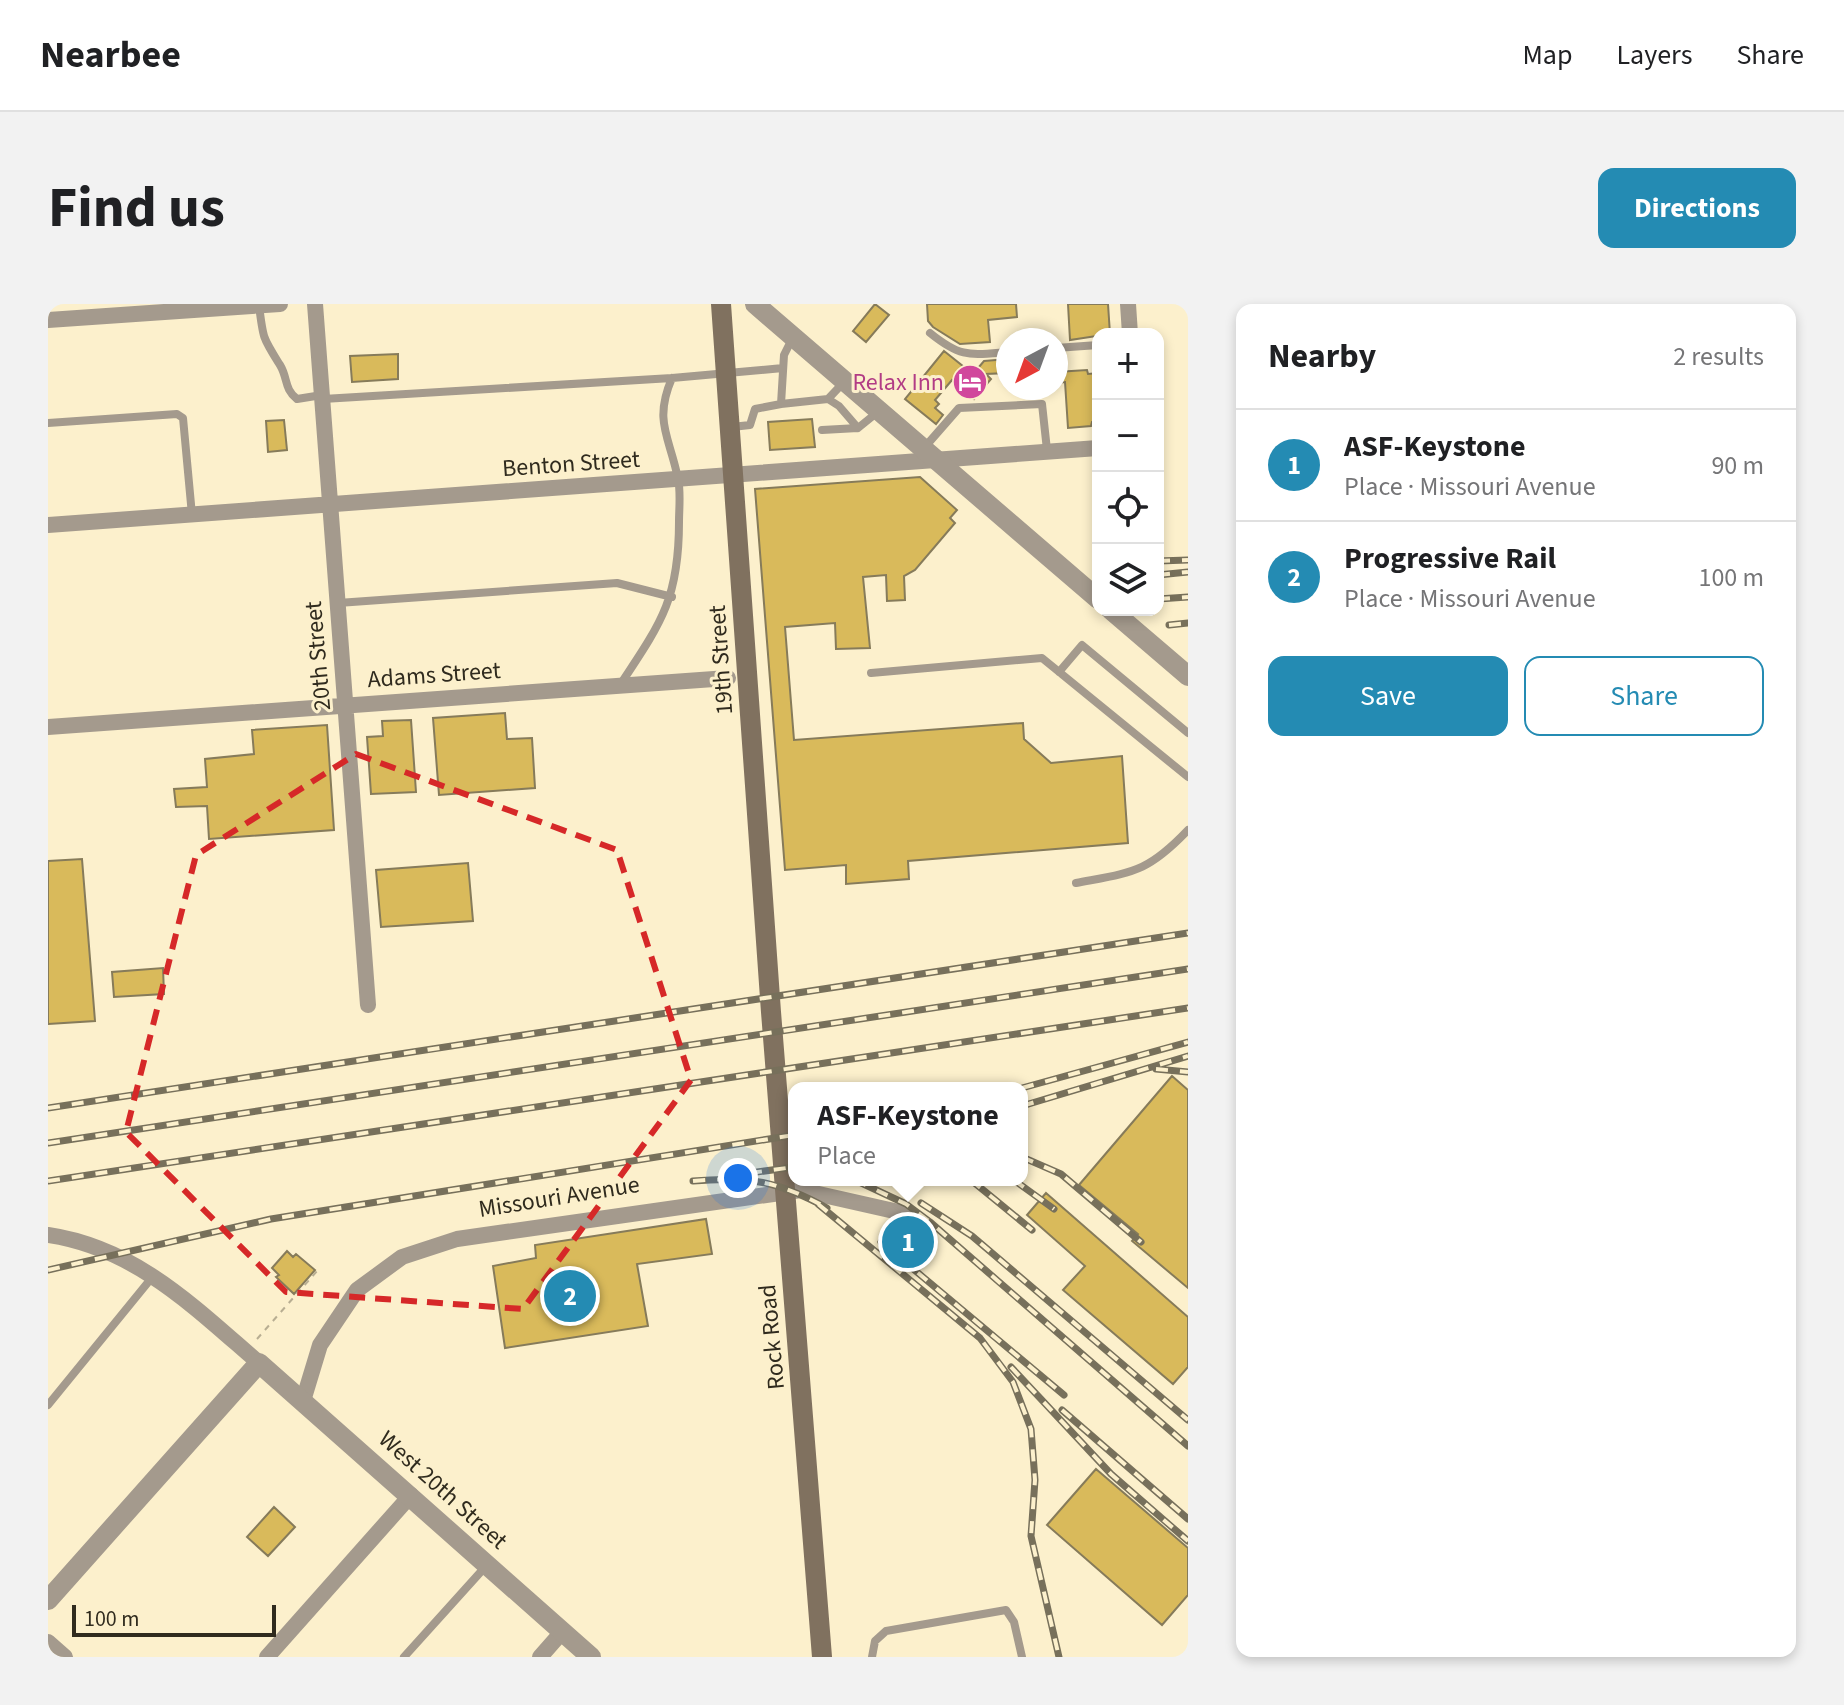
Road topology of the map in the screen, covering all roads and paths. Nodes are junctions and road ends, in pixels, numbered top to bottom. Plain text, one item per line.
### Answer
1 (280, 304) edge
2 (315, 304) edge
3 (721, 304) edge
4 (755, 304) edge
5 (1128, 304) edge
6 (259, 305) edge
7 (48, 320) edge
8 (1130, 328) edge
9 (930, 333) dead end
10 (793, 337) junction
11 (1092, 345) edge
12 (1068, 347) edge
13 (996, 353) edge
14 (783, 368) junction
15 (726, 374) junction
16 (672, 378) junction
17 (845, 381) junction
18 (322, 397) junction
19 (828, 399) junction
20 (781, 404) junction
21 (879, 411) junction
22 (48, 423) edge
23 (730, 427) junction
24 (858, 428) junction
25 (822, 430) dead end
26 (1092, 448) edge
27 (1047, 450) junction
28 (929, 453) junction
29 (734, 475) junction
30 (679, 480) junction
31 (331, 505) junction
32 (192, 515) junction
33 (48, 525) edge
34 (1092, 594) edge
35 (672, 597) junction
36 (338, 603) junction
37 (1118, 616) edge
38 (1059, 672) junction
39 (871, 673) dead end
40 (1188, 676) edge
41 (728, 678) dead end
42 (619, 686) junction
43 (346, 705) junction
44 (48, 727) edge
45 (1188, 733) edge
46 (1188, 777) edge
47 (1188, 830) edge
48 (1076, 883) dead end
49 (368, 1005) dead end
50 (771, 1012) joint
51 (903, 1213) dead end
52 (48, 1235) edge
53 (317, 1271) dead end
54 (155, 1275) junction
55 (252, 1357) junction
56 (303, 1401) junction
57 (48, 1405) edge
58 (411, 1495) junction
59 (487, 1564) junction
60 (48, 1600) edge
61 (562, 1632) junction
62 (48, 1642) edge
63 (65, 1657) edge
64 (267, 1657) edge
65 (404, 1657) edge
66 (540, 1657) edge
67 (591, 1657) edge
68 (822, 1657) edge
69 (872, 1657) edge
70 (1022, 1657) edge

1 - 6 street
2 - 18 street, 20th Street
3 - 15 main road, 19th Street
4 - 10 street
5 - 8 street
6 - 7 street
6 - 18 lane
9 - 13 lane
10 - 14 lane
10 - 17 street
11 - 12 lane
14 - 15 lane
14 - 20 lane
15 - 16 lane
15 - 23 main road, 19th Street
16 - 18 lane
16 - 30 lane
17 - 19 lane
17 - 21 street
18 - 31 street, 20th Street
19 - 20 lane
19 - 24 lane
20 - 23 lane
21 - 24 lane
21 - 28 street
22 - 32 lane
23 - 29 main road, 19th Street
24 - 25 lane
26 - 27 street, Benton Street
27 - 28 street, Benton Street
27 - 28 lane
28 - 29 street, Benton Street
28 - 34 street
29 - 30 street, Benton Street
29 - 50 main road, 19th Street
30 - 31 street, Benton Street
30 - 35 lane
31 - 32 street, Benton Street
31 - 36 street, 20th Street
32 - 33 street, Benton Street
35 - 36 lane
35 - 42 lane
36 - 43 street, 20th Street
37 - 40 street
38 - 39 lane
38 - 45 lane
38 - 46 lane
41 - 42 street, Adams Street
42 - 43 street, Adams Street
43 - 44 street, Adams Street
43 - 49 street, 20th Street
47 - 48 lane
50 - 68 main road, Rock Road
51 - 56 street, Missouri Avenue
52 - 54 street
53 - 55 path
54 - 55 street
54 - 57 lane
55 - 56 street, West 20th Street
55 - 60 street
56 - 58 street, West 20th Street
58 - 59 street, West 20th Street
58 - 64 street
59 - 61 street, West 20th Street
59 - 65 lane
61 - 66 street
61 - 67 street, West 20th Street
62 - 63 street
69 - 70 lane

